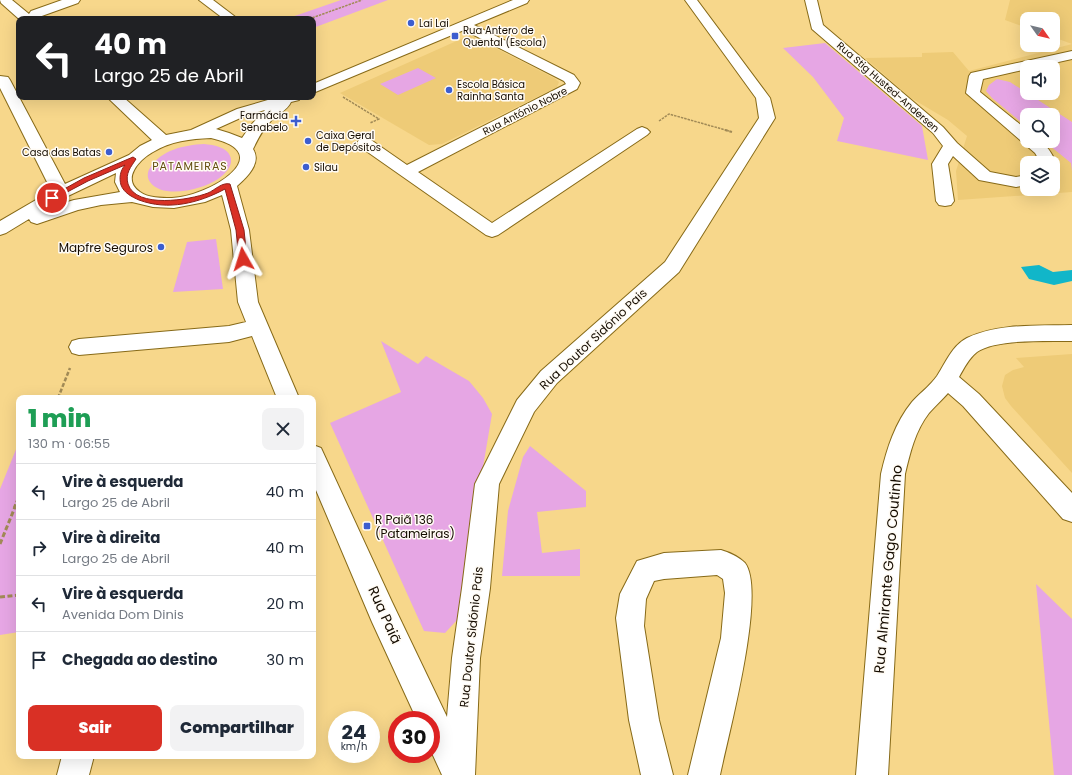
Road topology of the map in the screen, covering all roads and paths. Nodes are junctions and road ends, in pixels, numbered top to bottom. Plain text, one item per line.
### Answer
1 (5, 0) edge
2 (74, 0) edge
3 (205, 0) edge
4 (362, 0) edge
5 (522, 0) edge
6 (691, 0) edge
7 (811, 0) edge
8 (31, 16) edge
9 (228, 16) edge
10 (316, 16) edge
11 (464, 25) junction
12 (1072, 55) edge
13 (6, 79) edge
14 (316, 88) edge
15 (339, 95) dead end
16 (16, 100) edge
17 (16, 100) edge
18 (117, 100) edge
19 (283, 100) edge
20 (289, 100) edge
21 (669, 114) dead end
22 (642, 132) dead end
23 (1020, 132) edge
24 (194, 134) junction
25 (755, 139) junction
26 (163, 141) junction
27 (365, 143) joint
28 (951, 146) junction
29 (245, 148) junction
30 (1039, 148) edge
31 (1045, 156) edge
32 (133, 159) junction
33 (408, 171) junction
34 (1020, 181) edge
35 (228, 185) junction
36 (57, 186) dead end
37 (134, 196) junction
38 (945, 201) dead end
39 (0, 231) edge
40 (258, 327) junction
41 (1072, 333) edge
42 (79, 347) joint
43 (947, 379) junction
44 (59, 395) edge
45 (287, 395) edge
46 (316, 462) edge
47 (16, 504) edge
48 (1072, 511) edge
49 (0, 544) edge
50 (16, 595) edge
51 (0, 597) edge
52 (77, 759) edge
53 (73, 775) edge
54 (458, 775) edge
55 (657, 775) edge
56 (704, 775) edge
57 (872, 775) edge

1 - 8 street
2 - 8 street
3 - 9 street
4 - 10 path
5 - 11 street
6 - 25 street, Rua Doutor Sidónio Pais
7 - 28 street, Rua Stig Husted-Andersen
11 - 14 street
11 - 33 street, Rua António Nobre
12 - 23 street
13 - 17 street
15 - 27 path
16 - 36 street
18 - 26 street
19 - 24 street
20 - 29 street
21 - 25 path
22 - 33 street
24 - 26 street
24 - 29 street
25 - 54 street, Rua Doutor Sidónio Pais
26 - 32 street
27 - 33 street
28 - 34 street, Rua Stig Husted-Andersen
28 - 38 street
29 - 35 street
30 - 31 street
32 - 37 street
32 - 39 street
35 - 37 street
35 - 40 street
37 - 39 street
40 - 42 street
40 - 45 street
41 - 43 street, Rua Almirante Gago Coutinho
42 - 44 path
43 - 48 street
43 - 57 street, Rua Almirante Gago Coutinho
46 - 54 street, Rua Paiã
47 - 49 path
50 - 51 path
52 - 53 street
55 - 56 street

